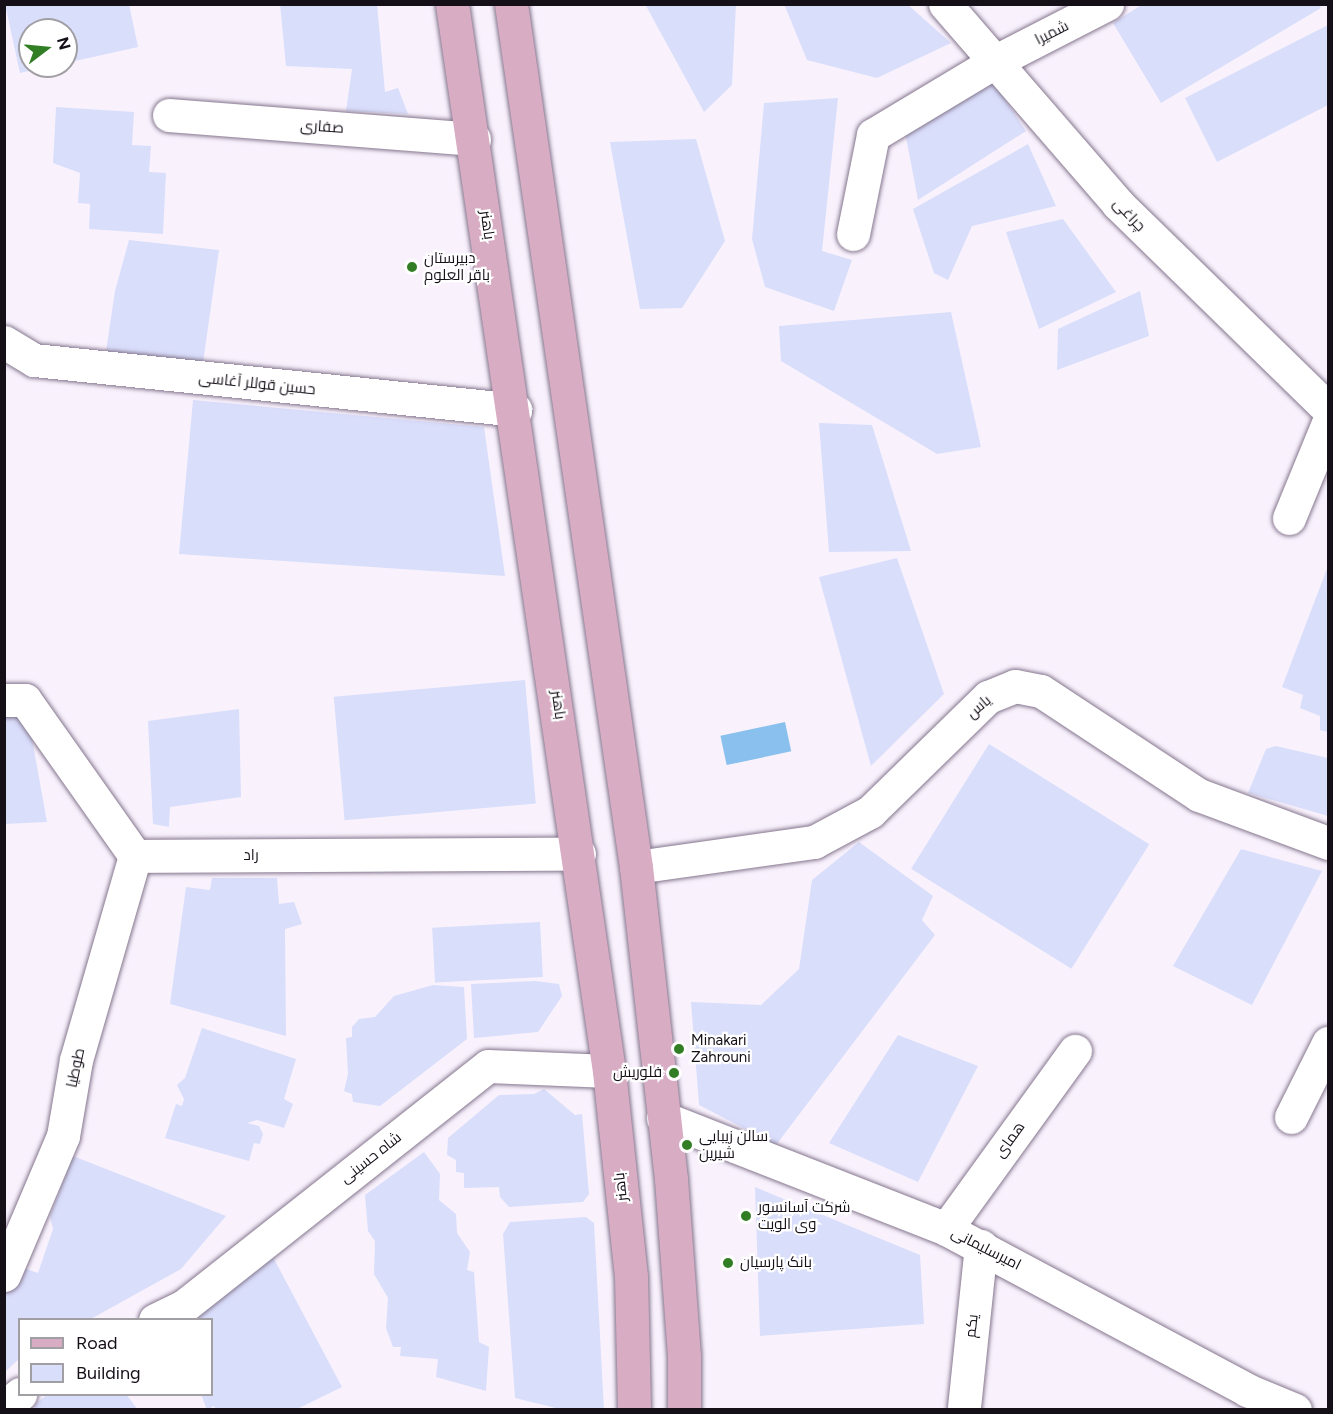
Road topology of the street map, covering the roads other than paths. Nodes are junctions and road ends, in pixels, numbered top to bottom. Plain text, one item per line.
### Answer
1 (452, 4) edge
2 (511, 4) edge
3 (945, 4) edge
4 (1107, 4) edge
5 (996, 61) junction
6 (169, 115) dead end
7 (474, 139) junction
8 (853, 234) dead end
9 (4, 342) edge
10 (1329, 409) edge
11 (514, 410) junction
12 (1329, 423) edge
13 (1289, 518) dead end
14 (4, 700) edge
15 (1329, 843) edge
16 (579, 854) junction
17 (135, 856) junction
18 (636, 867) junction
19 (1329, 1043) edge
20 (1075, 1051) dead end
21 (609, 1071) junction
22 (1291, 1117) dead end
23 (663, 1118) junction
24 (946, 1229) junction
25 (981, 1246) junction
26 (4, 1275) edge
27 (159, 1318) edge
28 (18, 1396) edge
29 (1244, 1400) edge
30 (4, 1407) edge
31 (964, 1407) dead end
32 (634, 1410) edge
33 (684, 1410) edge
34 (1295, 1410) edge

1 - 7 main road, باهنر
2 - 18 main road
3 - 5 street, چراغی
4 - 5 street, شمیرا
5 - 8 street, شمیرا
5 - 10 street, چراغی
6 - 7 street, صفاری
7 - 11 main road, باهنر
9 - 11 street, حسین قوللر آغاسی
11 - 16 main road, باهنر
12 - 13 street
14 - 17 street
15 - 18 street, یاس
16 - 17 street, راد
16 - 21 main road, باهنر
17 - 26 street, طوطیا
18 - 23 main road
19 - 22 street
20 - 24 street, همای
21 - 27 street, شاه حسینی
21 - 32 main road, باهنر
23 - 24 street, امیرسلیمانی
23 - 33 main road
24 - 25 street, امیرسلیمانی
25 - 29 street, امیرسلیمانی
25 - 31 street, یکم
28 - 30 street
29 - 34 street, امیرسلیمانی

